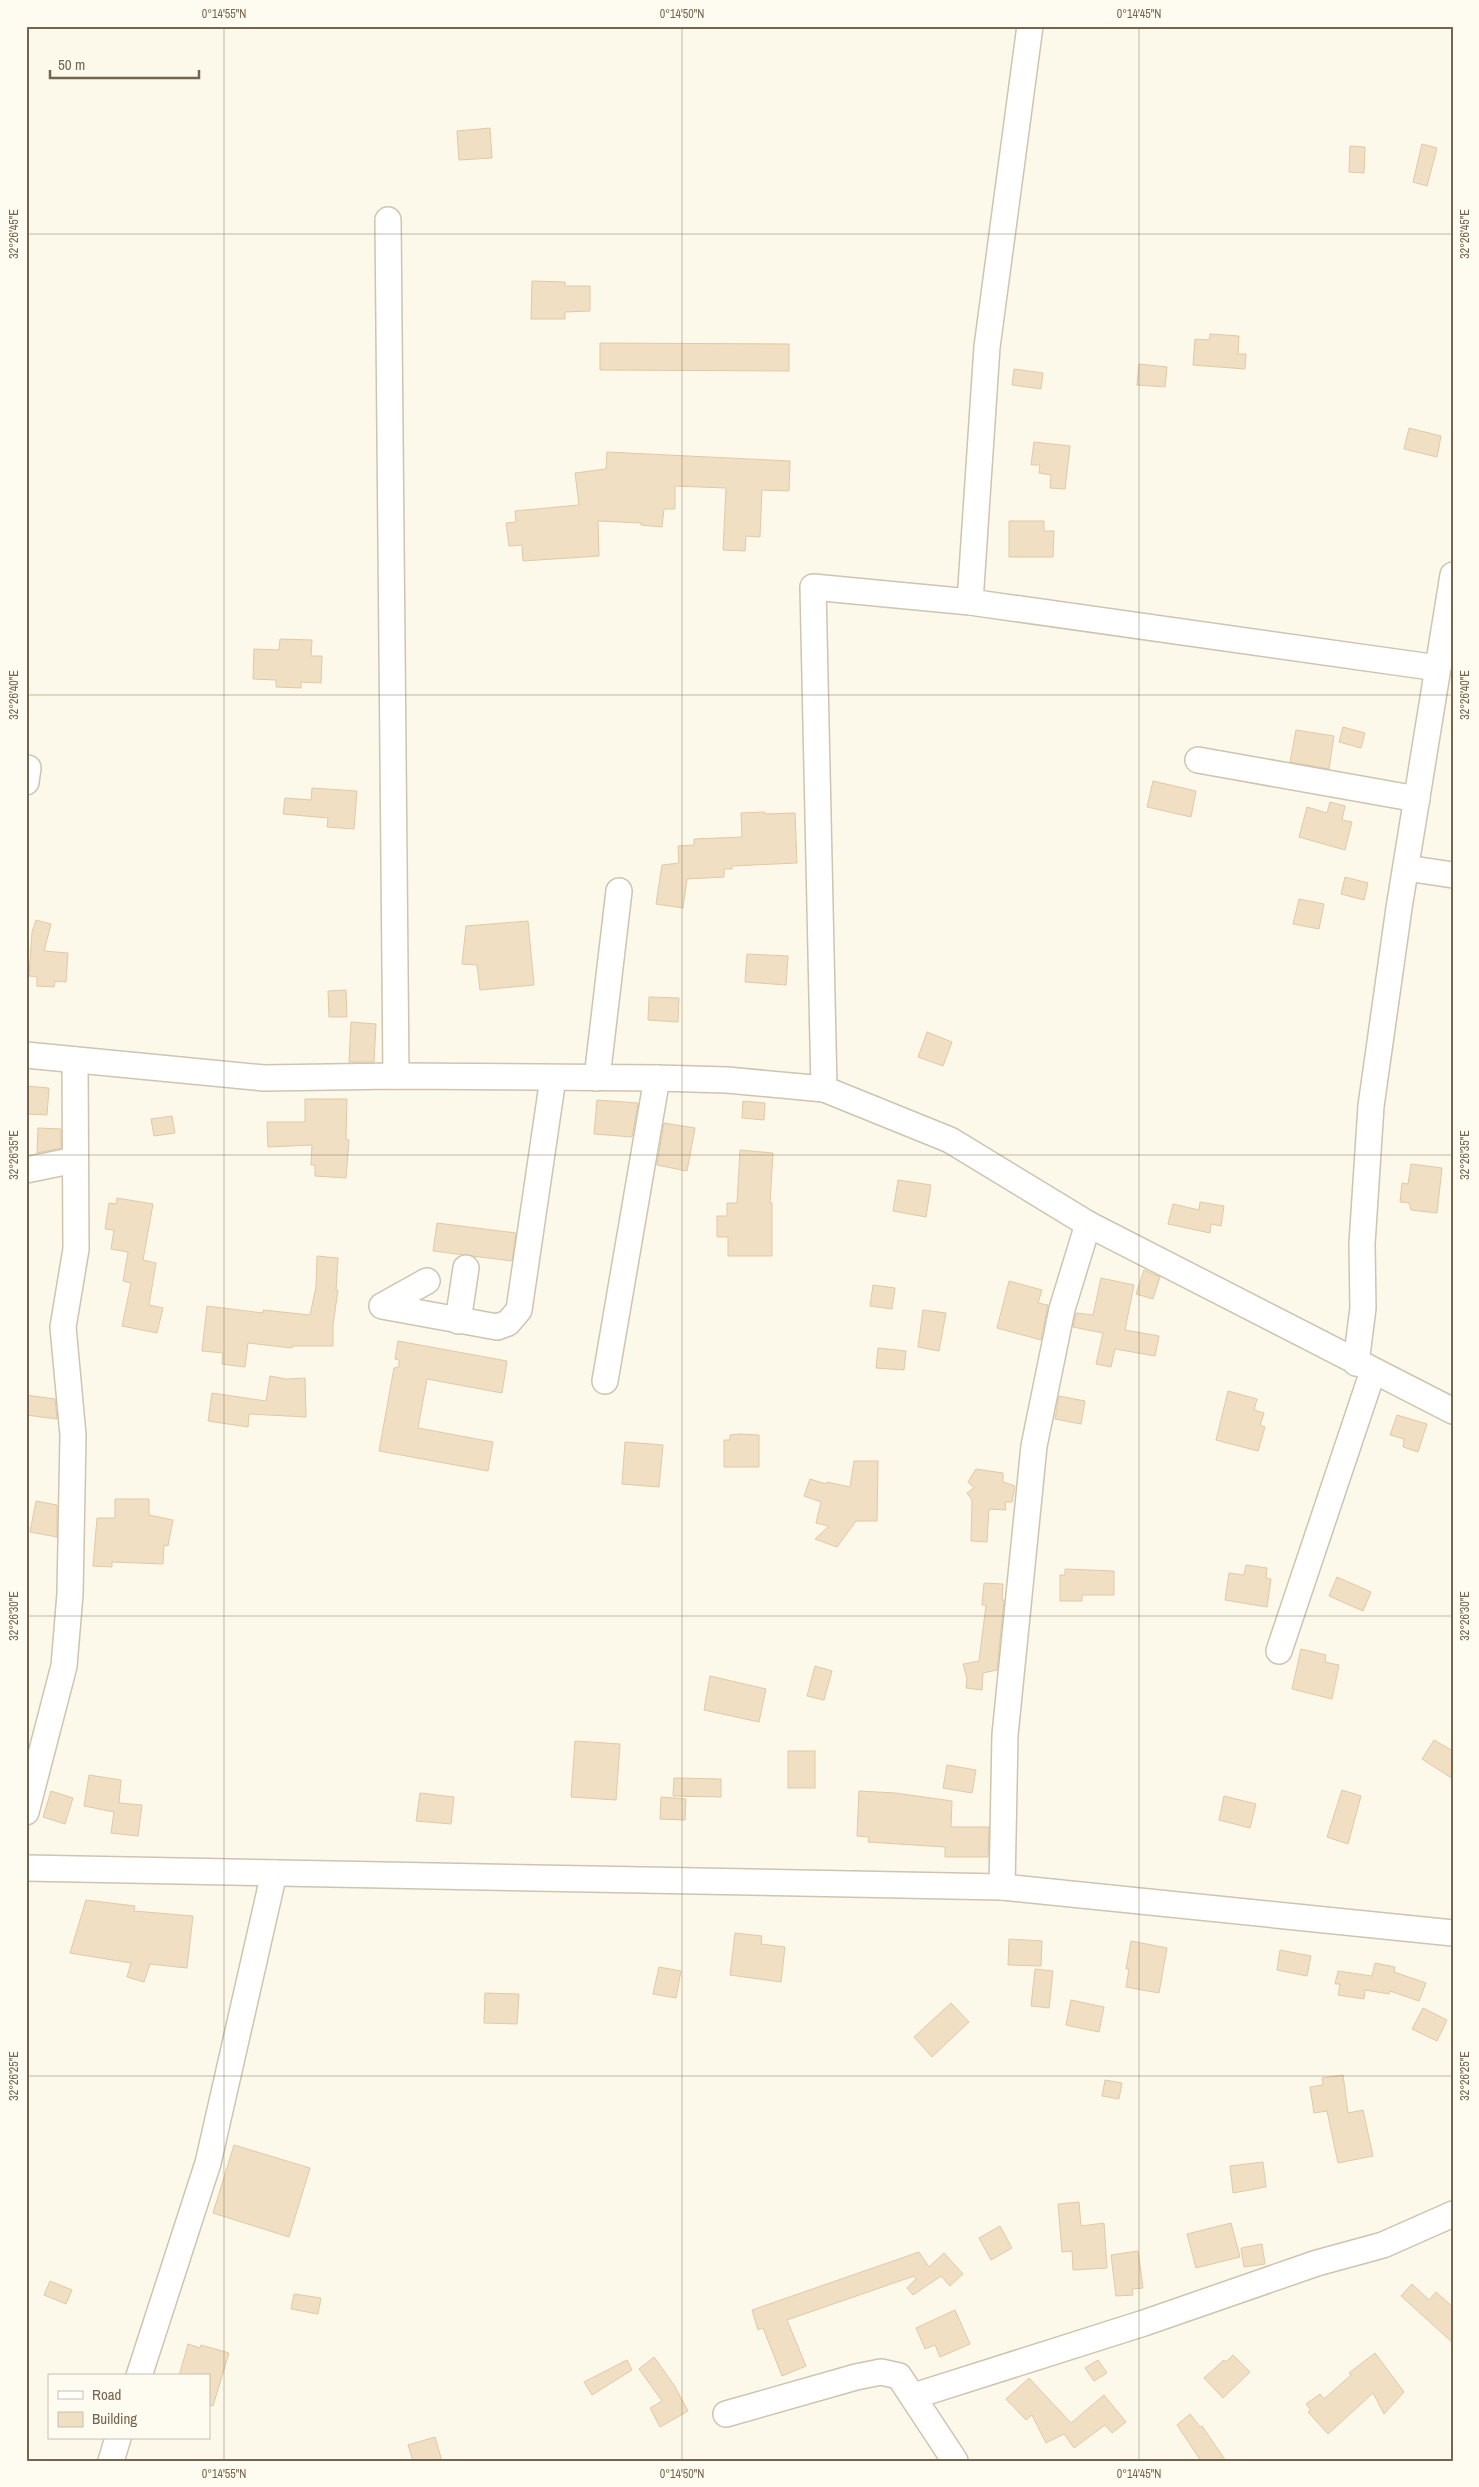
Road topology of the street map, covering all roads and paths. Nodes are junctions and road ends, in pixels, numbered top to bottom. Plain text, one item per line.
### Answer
1 (1030, 26) edge
2 (388, 220) dead end
3 (1453, 575) edge
4 (970, 602) junction
5 (1438, 668) junction
6 (1198, 760) dead end
7 (1417, 798) junction
8 (1406, 868) junction
9 (1453, 875) edge
10 (619, 891) dead end
11 (26, 1054) edge
12 (75, 1060) junction
13 (396, 1076) junction
14 (553, 1078) junction
15 (597, 1078) junction
16 (657, 1078) junction
17 (824, 1089) junction
18 (75, 1160) junction
19 (26, 1170) edge
20 (1088, 1224) junction
21 (466, 1268) dead end
22 (427, 1281) dead end
23 (458, 1321) junction
24 (1365, 1367) junction
25 (605, 1381) dead end
26 (1453, 1411) edge
27 (1279, 1651) dead end
28 (26, 1812) edge
29 (26, 1868) edge
30 (274, 1873) junction
31 (1002, 1887) junction
32 (1453, 1933) edge
33 (1453, 2214) edge
34 (139, 2374) edge
35 (914, 2396) junction
36 (726, 2414) dead end
37 (117, 2440) edge
38 (111, 2461) edge
39 (955, 2461) edge

1 - 4 street
2 - 13 street
3 - 5 street
4 - 5 street
4 - 17 street
5 - 7 street
6 - 7 street
7 - 8 street
8 - 9 street
8 - 24 street
10 - 15 street
11 - 12 street
12 - 13 street
12 - 18 street
13 - 14 street
14 - 15 street
14 - 23 street
15 - 16 street
16 - 17 street
16 - 25 street
17 - 20 street
18 - 19 street
18 - 28 street
20 - 24 street
20 - 31 street
21 - 23 street
22 - 23 street
24 - 26 street
24 - 27 street
29 - 30 street
30 - 31 street
30 - 34 street
31 - 32 street
33 - 35 street
35 - 36 street
35 - 39 street
37 - 38 street

